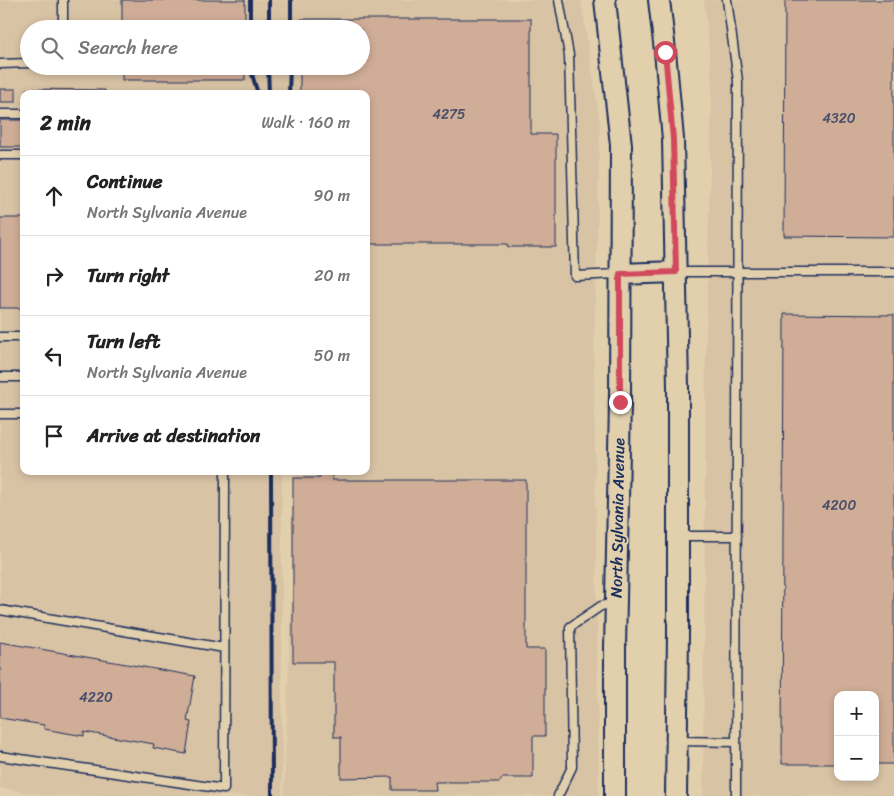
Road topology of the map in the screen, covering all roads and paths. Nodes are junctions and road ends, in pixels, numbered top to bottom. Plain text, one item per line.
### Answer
1 (63, 0) edge
2 (559, 0) edge
3 (605, 0) edge
4 (659, 0) edge
5 (727, 0) edge
6 (63, 20) edge
7 (20, 63) edge
8 (0, 64) edge
9 (0, 114) edge
10 (20, 114) edge
11 (0, 154) edge
12 (20, 155) edge
13 (676, 272) junction
14 (738, 272) junction
15 (894, 272) edge
16 (620, 274) junction
17 (20, 337) edge
18 (0, 338) edge
19 (0, 377) edge
20 (20, 377) edge
21 (0, 414) edge
22 (20, 414) edge
23 (225, 475) edge
24 (678, 536) junction
25 (736, 536) junction
26 (616, 603) junction
27 (0, 610) edge
28 (224, 648) junction
29 (677, 741) junction
30 (736, 742) junction
31 (0, 756) edge
32 (224, 793) edge
33 (558, 796) edge
34 (615, 796) edge
35 (676, 796) edge
36 (736, 796) edge

1 - 6 lane
2 - 16 lane
3 - 16 main road, North Sylvania Avenue
4 - 13 main road
5 - 14 lane
7 - 8 lane
9 - 10 lane
11 - 12 lane
13 - 14 lane
13 - 16 main road
13 - 24 main road
14 - 15 lane
14 - 25 lane
16 - 26 main road, North Sylvania Avenue
17 - 18 lane
19 - 20 lane
21 - 22 lane
23 - 28 lane
24 - 25 lane
24 - 29 main road
25 - 30 lane
26 - 33 lane
26 - 34 main road, North Sylvania Avenue
27 - 28 lane
28 - 32 lane
29 - 30 lane
29 - 35 main road
30 - 36 lane
31 - 32 lane

